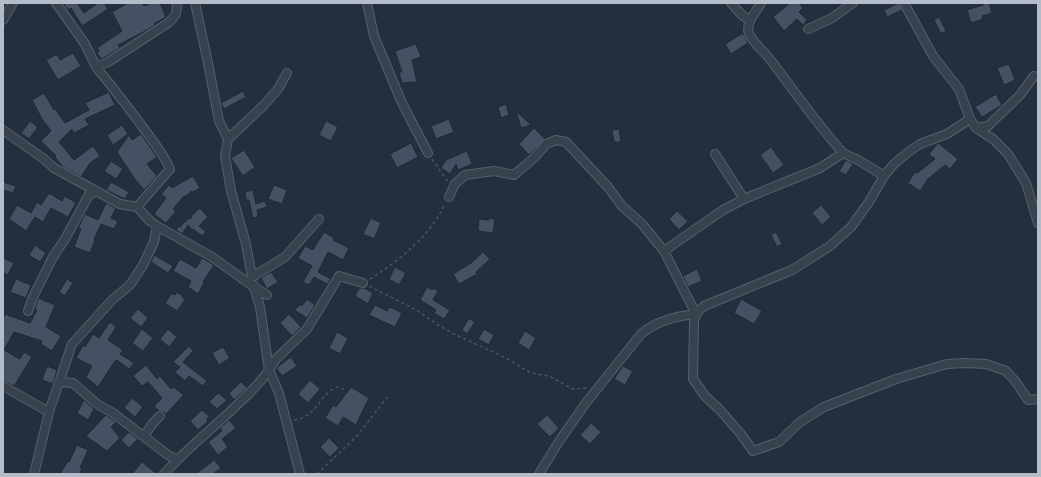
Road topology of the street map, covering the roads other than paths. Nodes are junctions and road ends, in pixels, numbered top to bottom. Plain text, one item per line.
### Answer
1 (13, 3) edge
2 (56, 3) edge
3 (177, 3) edge
4 (195, 3) edge
5 (367, 3) edge
6 (731, 3) edge
7 (761, 3) edge
8 (853, 3) edge
9 (904, 3) edge
10 (3, 20) edge
11 (750, 21) junction
12 (808, 29) dead end
13 (96, 67) junction
14 (287, 73) dead end
15 (1034, 76) dead end
16 (970, 119) junction
17 (976, 128) junction
18 (3, 130) edge
19 (228, 139) junction
20 (428, 153) road end
21 (843, 153) junction
22 (715, 154) dead end
23 (884, 176) junction
24 (98, 192) junction
25 (449, 197) road end
26 (744, 200) junction
27 (137, 207) junction
28 (319, 219) dead end
29 (1038, 223) edge
30 (157, 226) junction
31 (664, 251) junction
32 (252, 277) junction
33 (363, 283) road end
34 (254, 287) junction
35 (267, 294) dead end
36 (28, 312) dead end
37 (696, 314) junction
38 (269, 370) junction
39 (59, 382) junction
40 (3, 386) edge
41 (1038, 399) edge
42 (49, 412) junction
43 (160, 416) dead end
44 (144, 436) junction
45 (177, 460) junction
46 (34, 474) edge
47 (164, 474) edge
48 (300, 474) edge
49 (539, 474) edge

1 - 10 street
2 - 13 street
3 - 13 street
4 - 19 street
5 - 20 street
6 - 11 street
7 - 11 street
8 - 12 street
9 - 16 street
11 - 21 street
13 - 27 street
14 - 19 street
15 - 17 street
16 - 17 street
16 - 23 street
17 - 29 street
18 - 24 street
19 - 32 street
21 - 23 street
21 - 26 street
22 - 26 street
23 - 37 street
24 - 27 street
24 - 36 street
25 - 31 street
26 - 31 street
27 - 30 street
28 - 32 street
30 - 34 street
30 - 39 street
31 - 37 street
32 - 34 street
33 - 38 street
34 - 35 street
34 - 38 street
37 - 41 street
37 - 49 street
38 - 45 street
38 - 48 street
39 - 42 street
39 - 44 street
40 - 42 street
42 - 46 street
43 - 44 street
44 - 45 street
45 - 47 street

